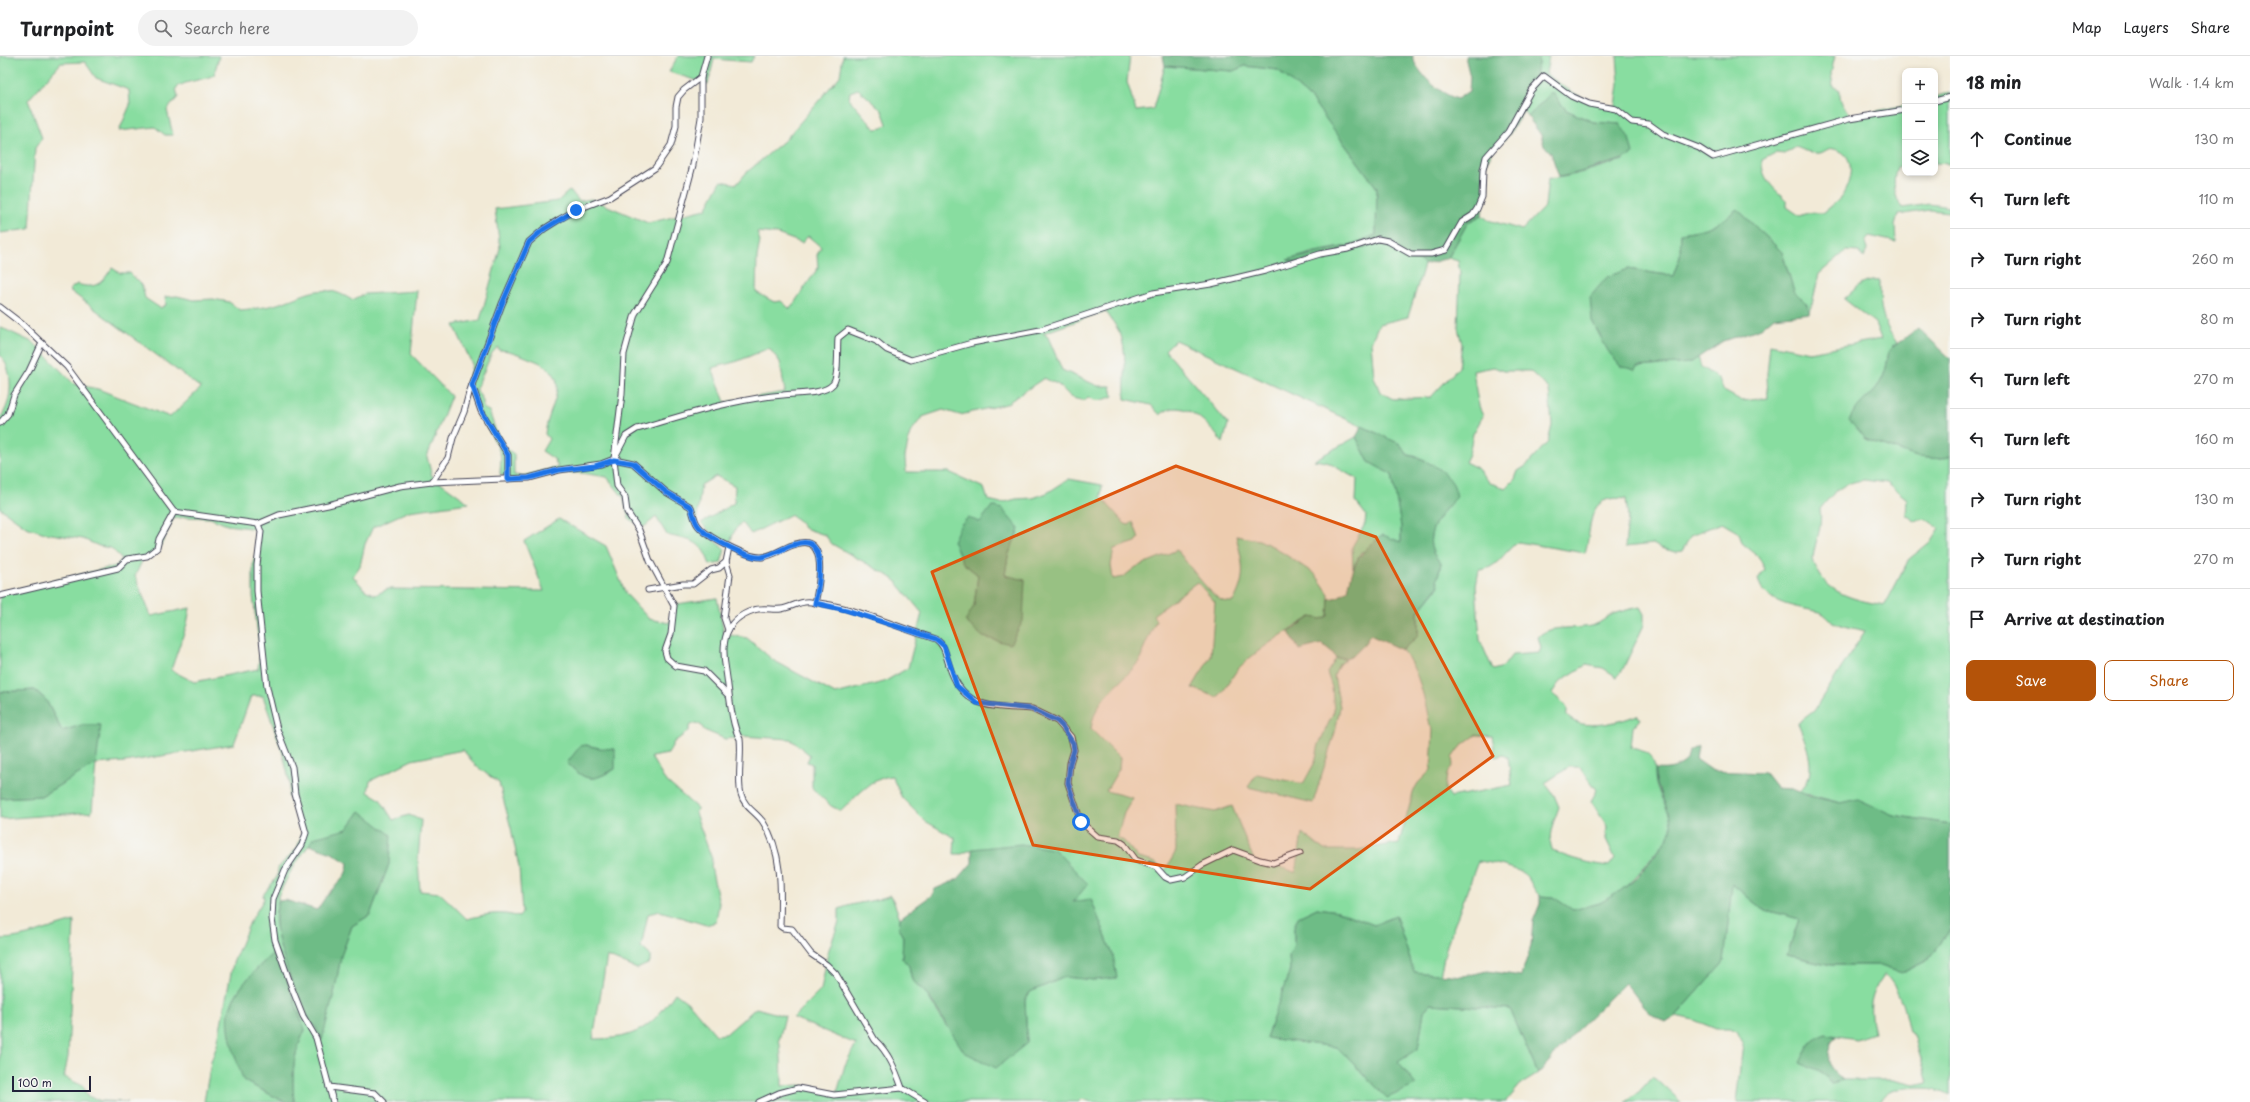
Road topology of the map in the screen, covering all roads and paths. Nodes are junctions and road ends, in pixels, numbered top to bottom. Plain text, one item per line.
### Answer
1 (706, 56) edge
2 (700, 78) junction
3 (1950, 97) edge
4 (1938, 101) edge
5 (1902, 110) edge
6 (0, 307) edge
7 (42, 343) junction
8 (472, 385) junction
9 (0, 423) edge
10 (614, 460) junction
11 (508, 479) junction
12 (432, 482) junction
13 (174, 512) junction
14 (258, 524) junction
15 (729, 547) junction
16 (726, 562) junction
17 (662, 586) junction
18 (648, 590) dead end
19 (0, 596) edge
20 (815, 603) junction
21 (728, 630) junction
22 (728, 695) junction
23 (1300, 853) dead end
24 (329, 1087) junction
25 (902, 1088) junction
26 (333, 1102) edge
27 (384, 1102) edge
28 (759, 1102) edge
29 (925, 1102) edge

1 - 2 street
2 - 8 street
2 - 10 street
3 - 4 street
5 - 10 street
6 - 7 street
7 - 9 street
7 - 13 street
8 - 11 street
8 - 12 street
10 - 11 street
10 - 15 street
10 - 17 street
11 - 12 street
12 - 14 street
13 - 14 street
13 - 19 street
14 - 24 street
15 - 16 street
15 - 20 street
16 - 17 street
16 - 21 street
17 - 18 street
17 - 22 street
20 - 21 street
20 - 23 street
21 - 22 street
22 - 25 street
24 - 26 street
24 - 27 street
25 - 28 street
25 - 29 street

